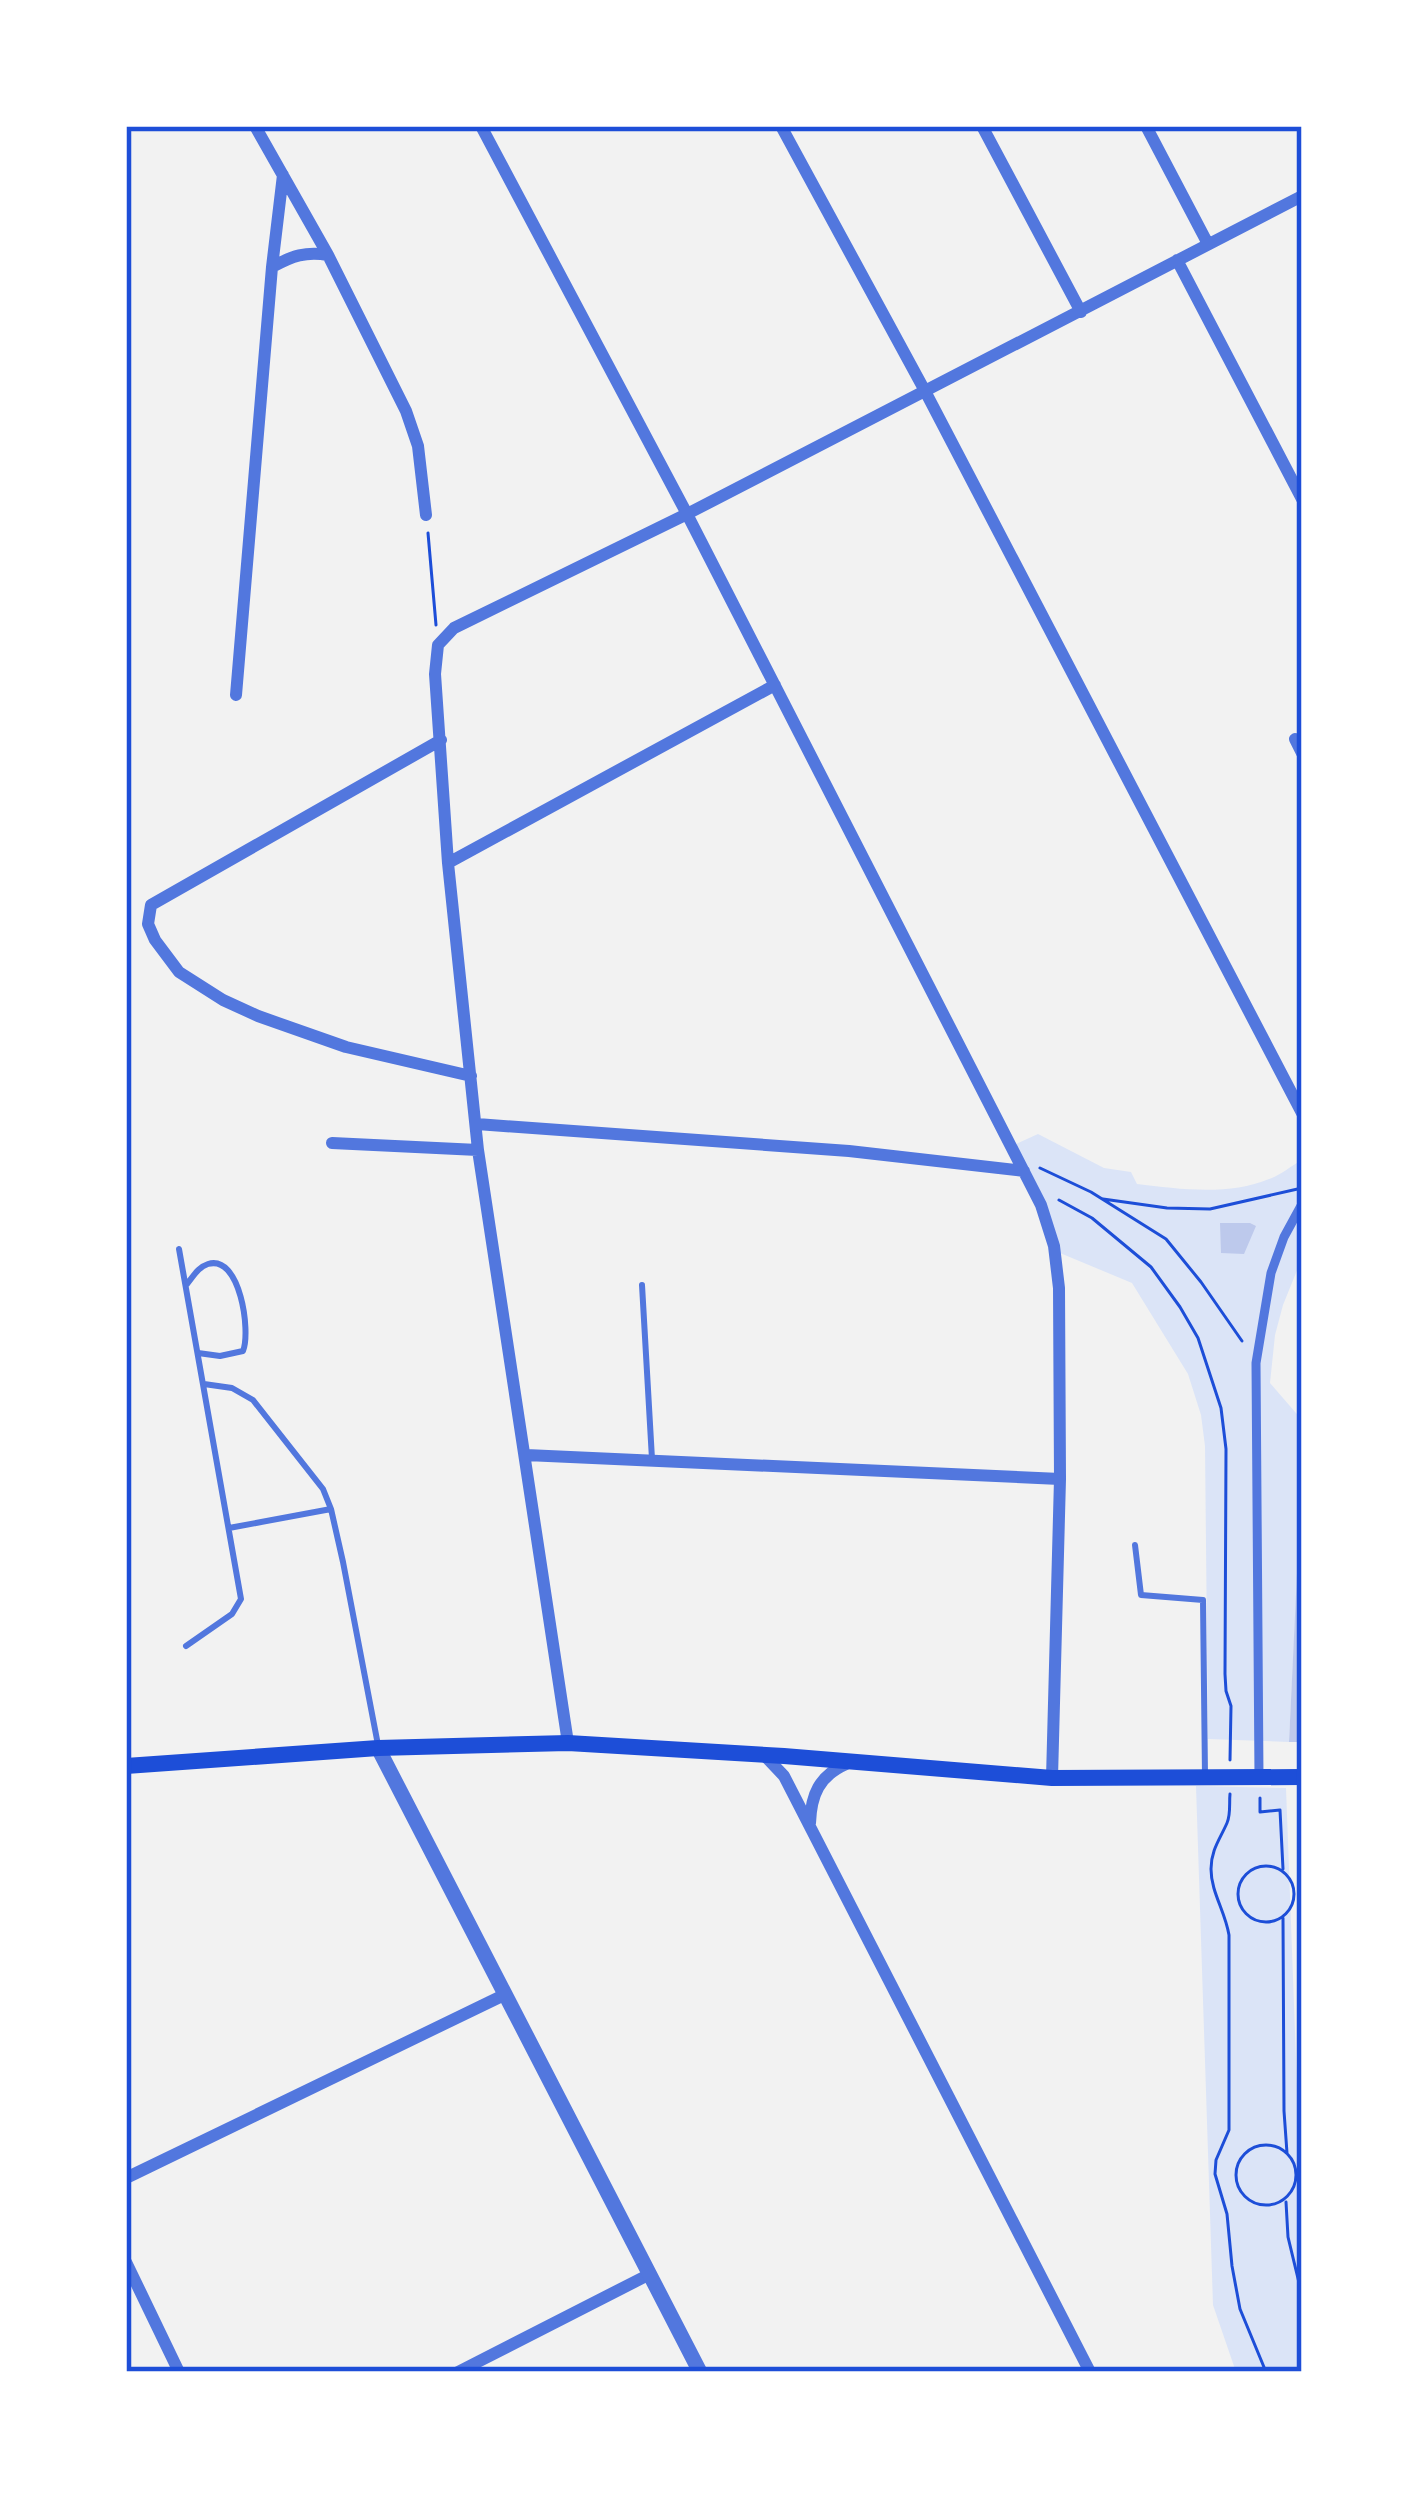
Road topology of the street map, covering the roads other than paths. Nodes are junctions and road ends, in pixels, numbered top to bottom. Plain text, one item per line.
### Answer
1 (255, 126) edge
2 (481, 126) edge
3 (781, 126) edge
4 (982, 126) edge
5 (1146, 126) edge
6 (283, 175) junction
7 (1302, 196) edge
8 (1208, 244) junction
9 (328, 255) junction
10 (1177, 260) junction
11 (272, 267) junction
12 (1081, 312) junction
13 (925, 391) junction
14 (1302, 499) edge
15 (687, 514) junction
16 (426, 515) road end
17 (775, 685) junction
18 (236, 695) dead end
19 (441, 740) junction
20 (448, 862) junction
21 (471, 1076) junction
22 (1302, 1113) edge
23 (477, 1124) junction
24 (332, 1143) dead end
25 (478, 1150) junction
26 (1019, 1160) junction
27 (1302, 1204) edge
28 (179, 1249) dead end
29 (187, 1285) junction
30 (642, 1286) dead end
31 (198, 1352) junction
32 (203, 1384) junction
33 (526, 1455) junction
34 (652, 1459) junction
35 (1060, 1479) junction
36 (332, 1509) junction
37 (229, 1528) junction
38 (1135, 1546) dead end
39 (186, 1646) dead end
40 (568, 1743) junction
41 (378, 1748) junction
42 (763, 1754) junction
43 (853, 1761) junction
44 (126, 1766) edge
45 (1205, 1776) junction
46 (1259, 1777) junction
47 (1302, 1777) edge
48 (1052, 1778) junction
49 (809, 1825) junction
50 (504, 1994) junction
51 (126, 2178) edge
52 (126, 2262) edge
53 (650, 2274) junction
54 (179, 2372) edge
55 (458, 2372) edge
56 (700, 2372) edge
57 (1090, 2372) edge

1 - 6 street
2 - 15 street
3 - 13 street
4 - 12 street
5 - 8 street
6 - 9 street
6 - 11 street
7 - 8 street
8 - 10 street
9 - 11 street
9 - 16 street
10 - 12 street
10 - 14 street
11 - 18 street
12 - 13 street
13 - 15 street
13 - 22 street
15 - 17 street
15 - 19 street
17 - 20 street
17 - 26 street
19 - 20 street
19 - 21 street
20 - 21 street
21 - 23 street
23 - 25 street
23 - 26 street
24 - 25 street
25 - 33 street
26 - 35 street
27 - 46 street
28 - 29 lane
29 - 31 lane
29 - 31 lane
30 - 34 lane
31 - 32 lane
32 - 36 lane
32 - 37 lane
33 - 34 street
33 - 40 street
34 - 35 street
35 - 48 street
36 - 37 lane
36 - 41 lane
37 - 39 lane
38 - 45 lane
40 - 41 main road
40 - 42 main road
41 - 44 main road
41 - 50 street
42 - 43 main road
42 - 49 street
43 - 48 main road
43 - 49 street
45 - 46 main road
45 - 48 main road
46 - 47 main road
49 - 57 street
50 - 51 street
50 - 53 street
52 - 54 street
53 - 55 street
53 - 56 street

